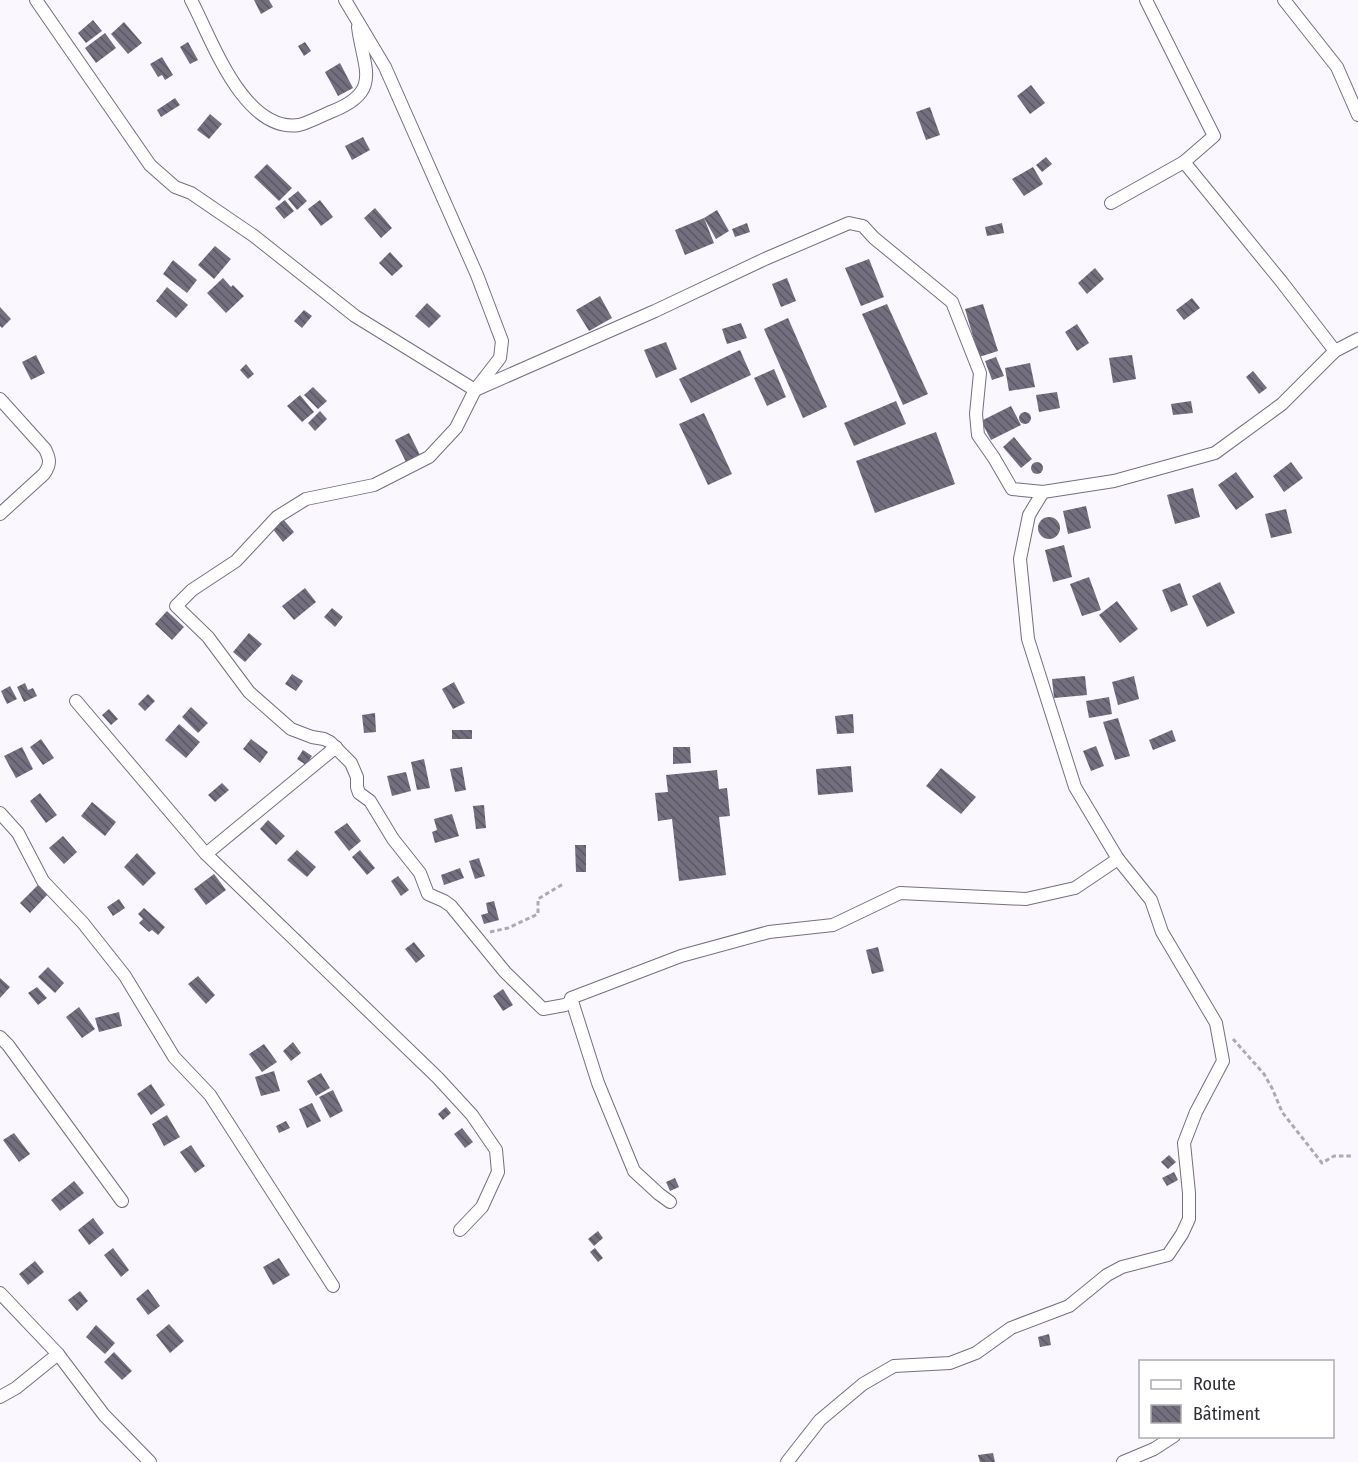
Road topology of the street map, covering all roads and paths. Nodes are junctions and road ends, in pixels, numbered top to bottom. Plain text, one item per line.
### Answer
1 (36, 0) edge
2 (191, 0) edge
3 (345, 0) edge
4 (1146, 0) edge
5 (1284, 0) edge
6 (358, 21) junction
7 (1358, 115) edge
8 (1184, 162) junction
9 (1111, 203) dead end
10 (1358, 339) edge
11 (1335, 351) junction
12 (475, 390) junction
13 (0, 399) edge
14 (1043, 492) junction
15 (0, 514) edge
16 (76, 700) dead end
17 (336, 747) junction
18 (0, 813) edge
19 (206, 854) junction
20 (1118, 859) junction
21 (563, 884) dead end
22 (476, 936) junction
23 (572, 1000) junction
24 (1216, 1023) junction
25 (0, 1036) edge
26 (1352, 1156) dead end
27 (122, 1201) dead end
28 (670, 1202) dead end
29 (460, 1230) dead end
30 (333, 1286) dead end
31 (0, 1293) edge
32 (58, 1354) junction
33 (0, 1397) edge
34 (1172, 1438) edge
35 (1144, 1458) edge
36 (150, 1462) edge
37 (787, 1462) edge
38 (1123, 1462) edge

1 - 12 street
2 - 6 street
3 - 6 street
4 - 8 street
5 - 7 street
6 - 12 street
8 - 9 street
8 - 11 street
10 - 11 street
11 - 14 street
12 - 14 street
12 - 17 street
13 - 15 street
14 - 20 street
16 - 19 street
17 - 19 street
17 - 22 street
18 - 30 street
19 - 29 street
20 - 23 street
20 - 24 street
21 - 22 path
22 - 23 street
23 - 28 street
24 - 26 path
24 - 37 street
25 - 27 street
31 - 32 street
32 - 33 street
32 - 36 street
34 - 35 street
35 - 38 street

